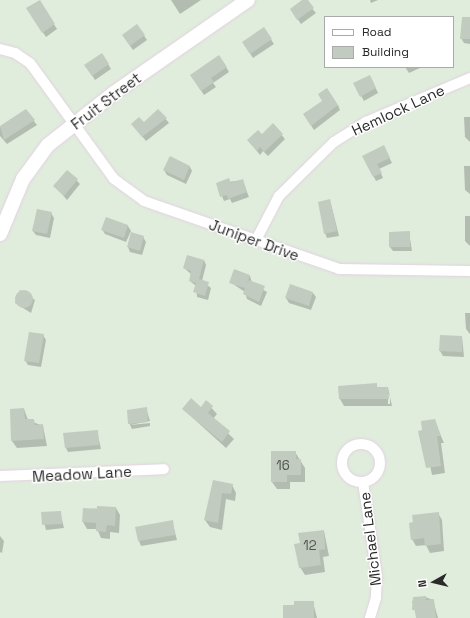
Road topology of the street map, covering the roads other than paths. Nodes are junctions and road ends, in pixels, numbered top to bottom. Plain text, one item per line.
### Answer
1 (248, 0) edge
2 (0, 49) edge
3 (470, 78) edge
4 (75, 124) junction
5 (0, 234) edge
6 (256, 240) junction
7 (470, 271) edge
8 (164, 469) dead end
9 (0, 476) edge
10 (363, 482) dead end
11 (370, 618) edge

1 - 4 street, Fruit Street
2 - 4 street, Juniper Drive
3 - 6 street, Hemlock Lane
4 - 5 street, Fruit Street
4 - 6 street, Juniper Drive
6 - 7 street, Juniper Drive
8 - 9 street, Meadow Lane
10 - 11 street, Michael Lane

